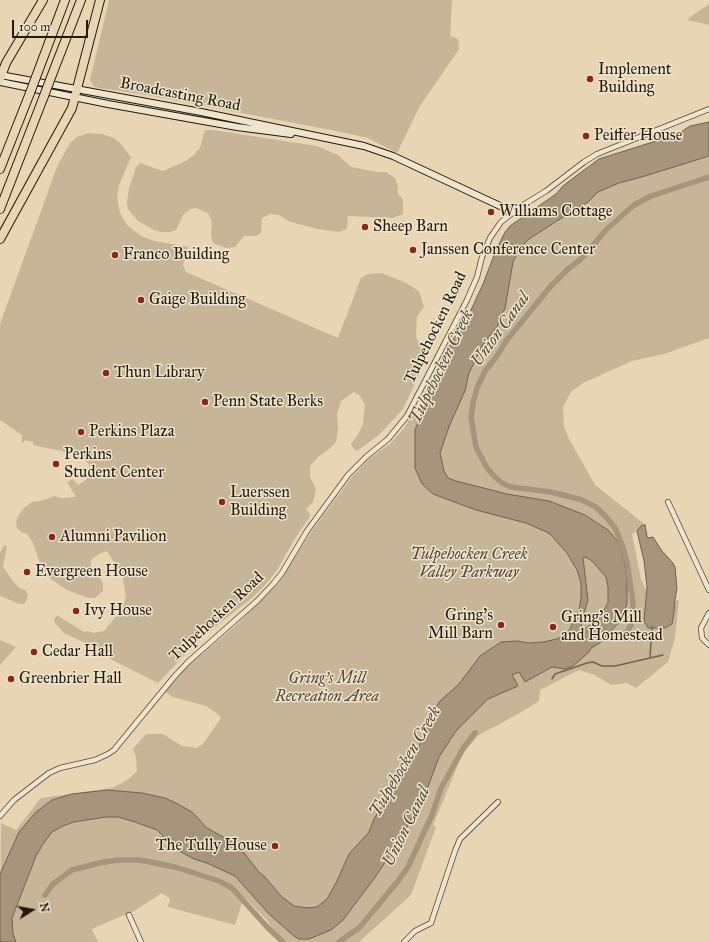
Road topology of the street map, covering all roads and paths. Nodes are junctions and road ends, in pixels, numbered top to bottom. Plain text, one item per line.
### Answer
1 (43, 0) edge
2 (65, 0) edge
3 (81, 0) edge
4 (100, 0) edge
5 (0, 78) edge
6 (77, 93) junction
7 (709, 109) edge
8 (0, 169) edge
9 (0, 209) edge
10 (513, 212) junction
11 (0, 239) edge
12 (668, 502) dead end
13 (709, 590) edge
14 (709, 613) edge
15 (709, 645) edge
16 (498, 802) dead end
17 (0, 816) edge
18 (129, 915) dead end
19 (141, 942) edge
20 (404, 942) edge

1 - 5 highway
2 - 8 highway, bridge
3 - 9 highway, bridge
4 - 6 highway
5 - 6 street, Broadcasting Road
6 - 10 street, Broadcasting Road
6 - 11 highway
7 - 10 street, Tulpehocken Road
10 - 17 street, Tulpehocken Road
12 - 13 street
14 - 15 street
16 - 20 street
18 - 19 street

